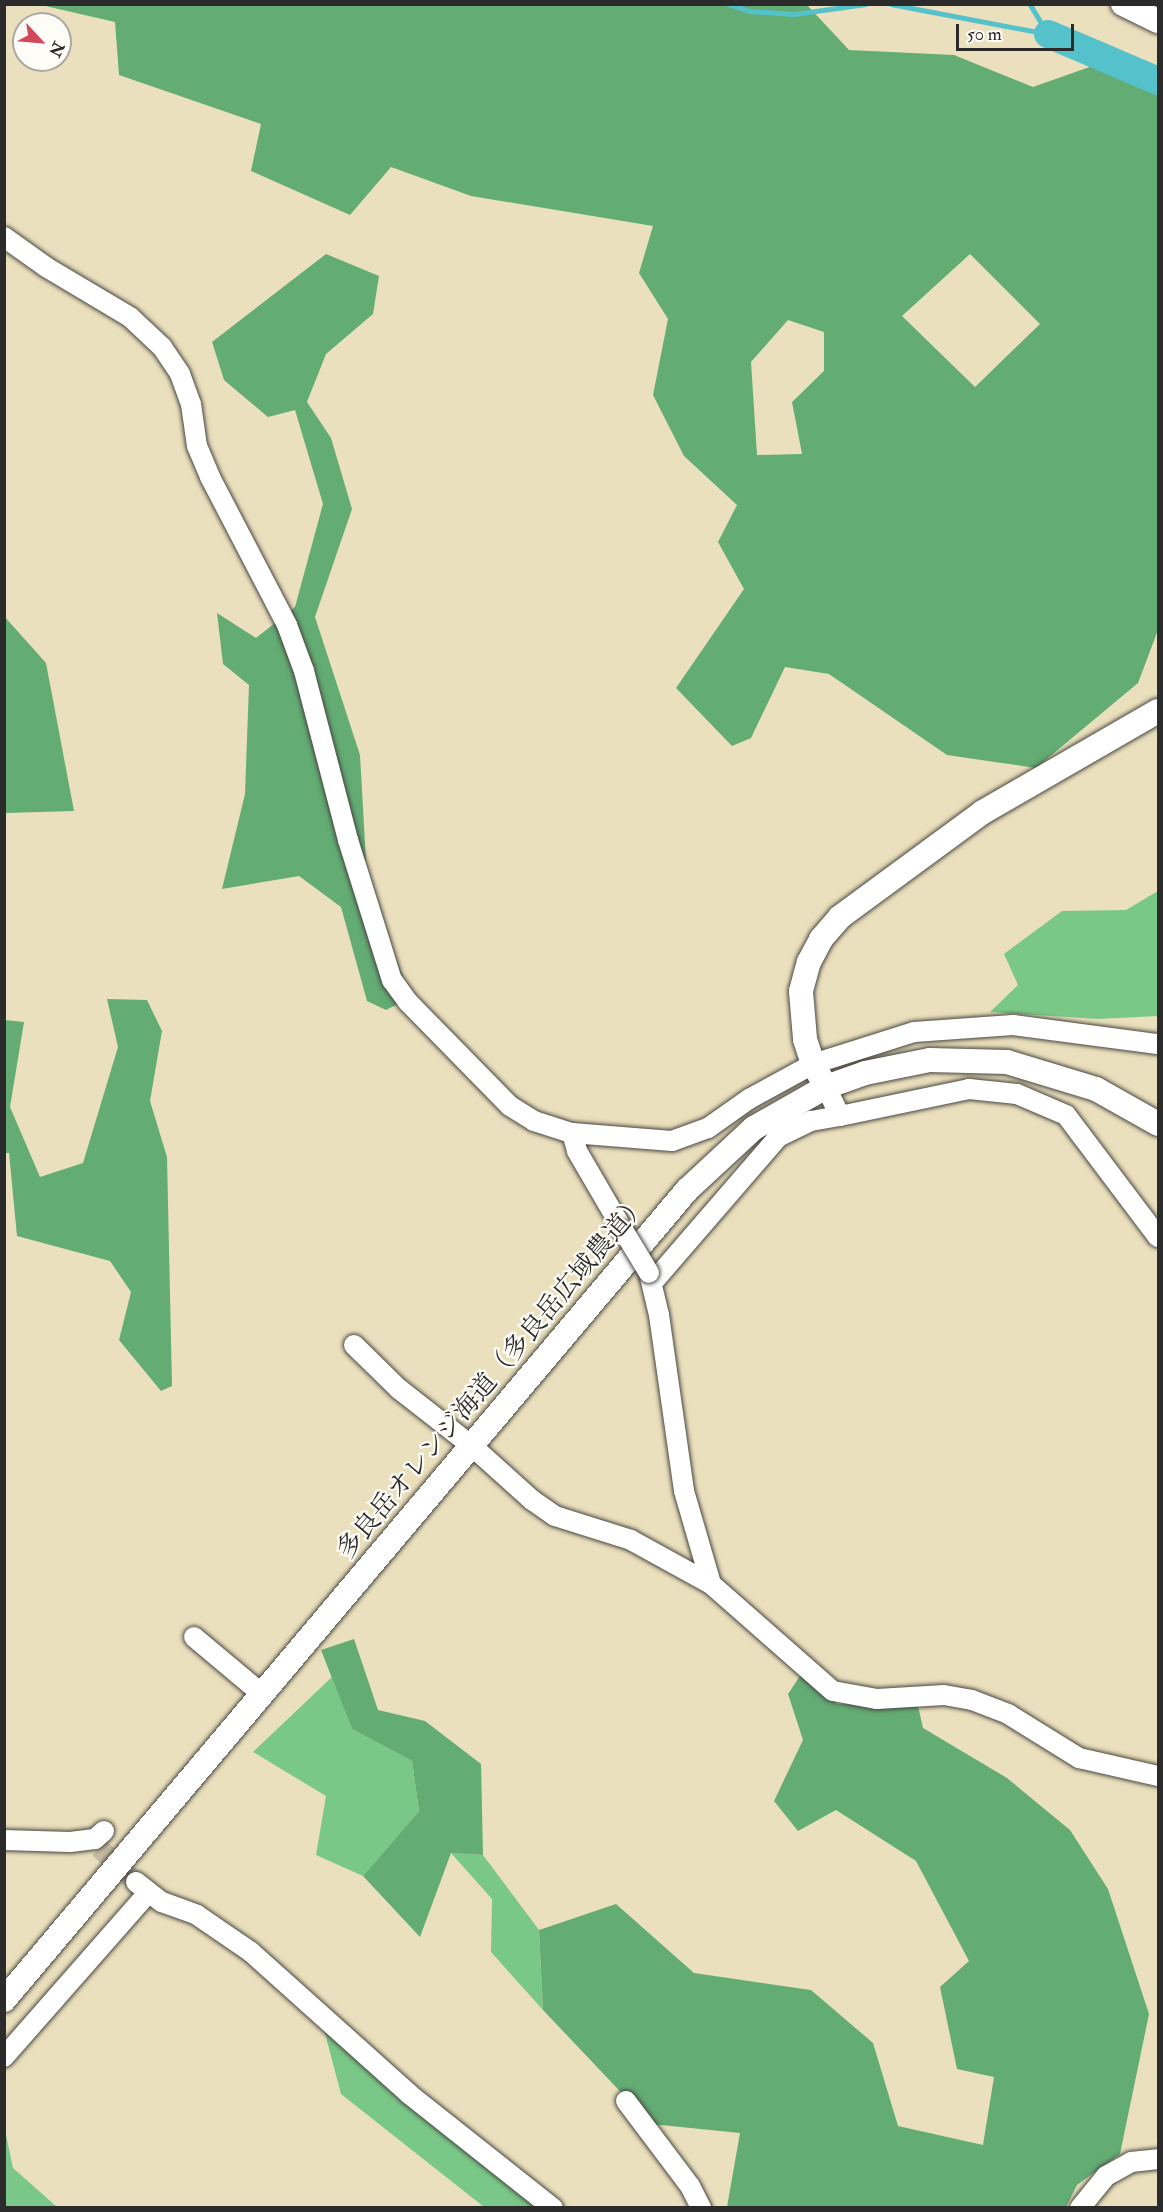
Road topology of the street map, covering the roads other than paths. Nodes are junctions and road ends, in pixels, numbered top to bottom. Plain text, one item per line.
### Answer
1 (1124, 4) edge
2 (1158, 21) edge
3 (4, 237) edge
4 (1158, 711) edge
5 (1158, 1044) edge
6 (813, 1064) junction
7 (826, 1087) junction
8 (840, 1116) junction
9 (1158, 1124) edge
10 (572, 1133) junction
11 (1158, 1237) edge
12 (651, 1278) junction
13 (354, 1345) dead end
14 (472, 1446) junction
15 (711, 1584) junction
16 (194, 1637) dead end
17 (263, 1695) junction
18 (1158, 1776) edge
19 (99, 1839) tunnel mouth
20 (4, 1840) edge
21 (4, 2000) edge
22 (4, 2057) edge
23 (626, 2101) dead end
24 (1158, 2159) edge
25 (553, 2208) edge
26 (701, 2208) edge
27 (1080, 2208) edge

1 - 2 street
3 - 10 street
4 - 6 street
5 - 6 street
6 - 7 street
6 - 10 street
7 - 8 street
7 - 9 street, 多良岳オレンジ海道（多良岳広域農道）
7 - 14 street, 多良岳オレンジ海道（多良岳広域農道）
8 - 11 street
8 - 12 street
10 - 12 street, bridge
12 - 15 street
13 - 14 street
14 - 15 street
14 - 17 street, 多良岳オレンジ海道（多良岳広域農道）
15 - 18 street
16 - 17 street
17 - 21 street, 多良岳オレンジ海道（多良岳広域農道）
19 - 20 street
22 - 25 street
23 - 26 street
24 - 27 street

